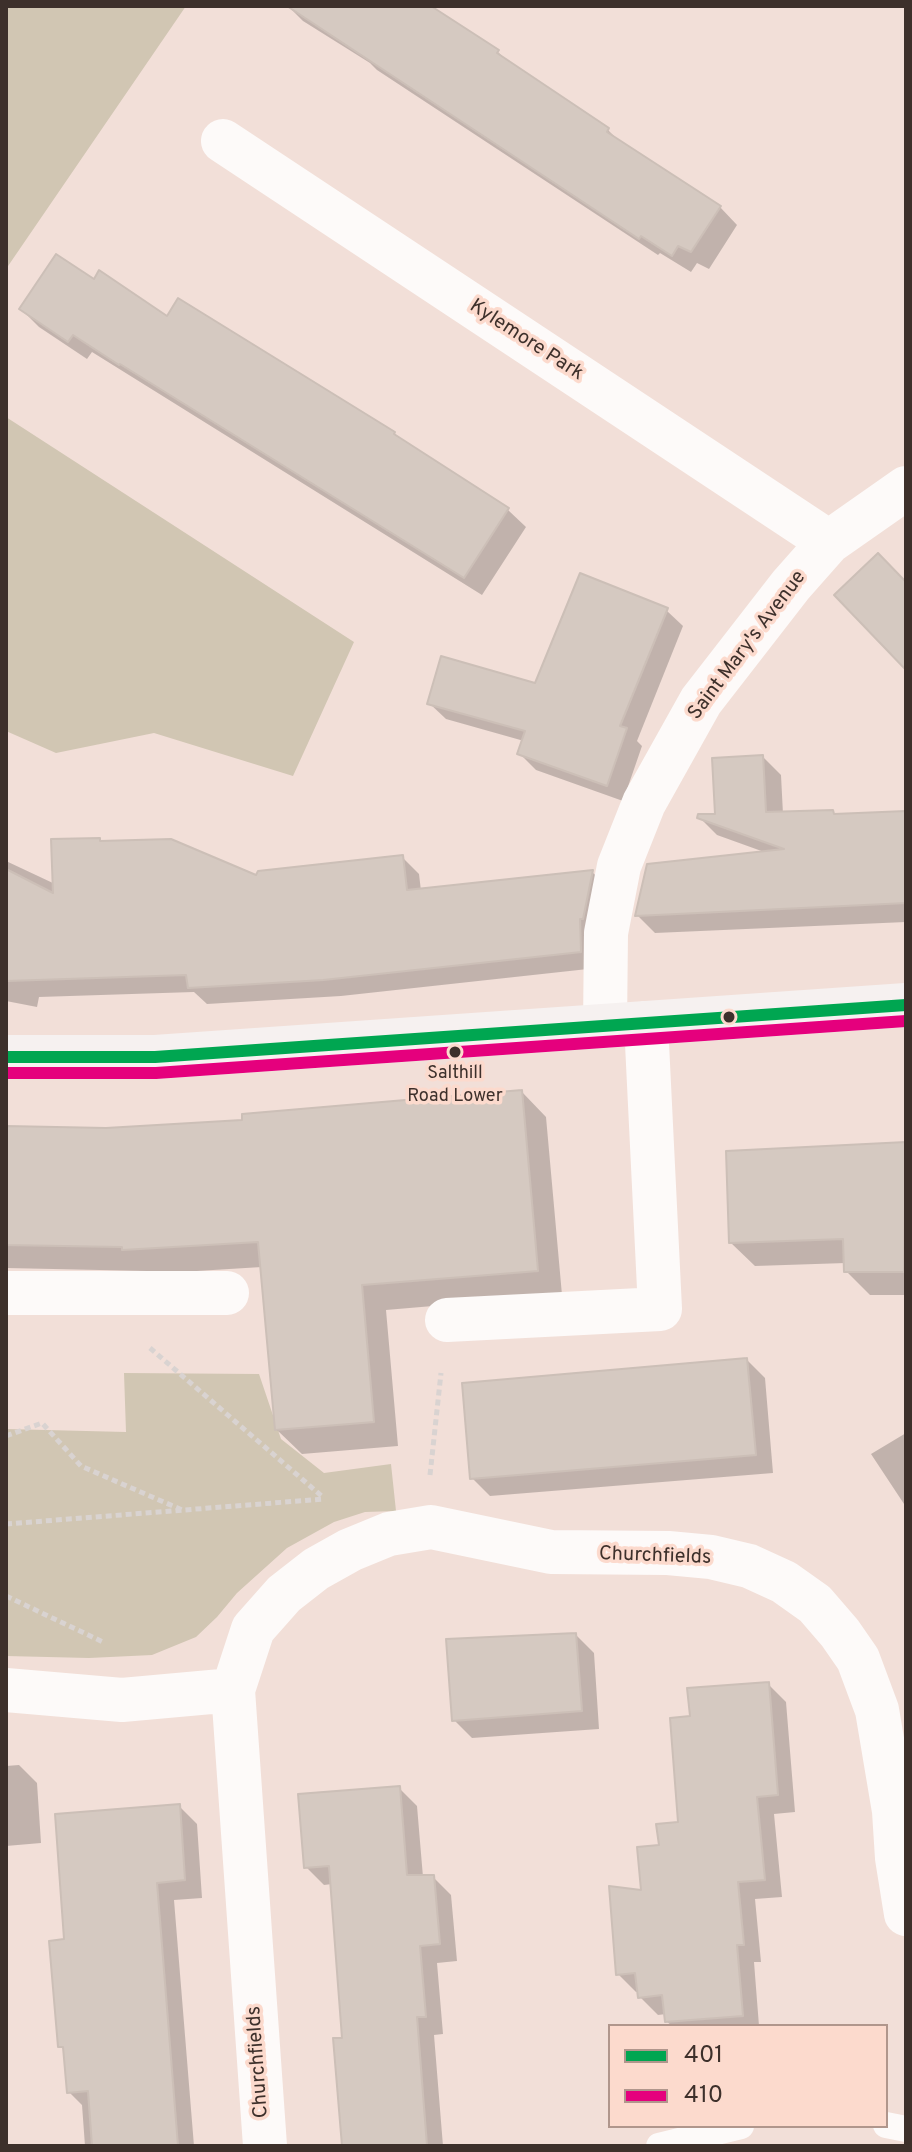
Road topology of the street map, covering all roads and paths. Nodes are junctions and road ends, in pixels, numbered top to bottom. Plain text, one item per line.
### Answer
1 (223, 141) dead end
2 (906, 488) edge
3 (888, 515) edge
4 (829, 542) junction
5 (906, 1005) edge
6 (626, 1024) junction
7 (6, 1057) edge
8 (6, 1293) edge
9 (227, 1293) dead end
10 (447, 1320) joint
11 (141, 1340) dead end
12 (6, 1436) edge
13 (183, 1510) junction
14 (6, 1524) edge
15 (431, 1527) junction
16 (6, 1690) edge
17 (233, 1690) junction
18 (906, 1914) edge
19 (733, 2128) edge
20 (265, 2146) edge
21 (659, 2146) edge

1 - 4 street, Kylemore Park
2 - 3 street, Saint Mary's Avenue
3 - 4 street, Saint Mary's Avenue
4 - 6 street, Saint Mary's Avenue
5 - 6 main road
6 - 7 main road
6 - 10 street
8 - 9 street
10 - 15 path
11 - 13 path
12 - 13 path
13 - 14 path
15 - 17 street, Churchfields
15 - 18 street, Churchfields
16 - 17 street
17 - 20 street, Churchfields
19 - 21 lane

